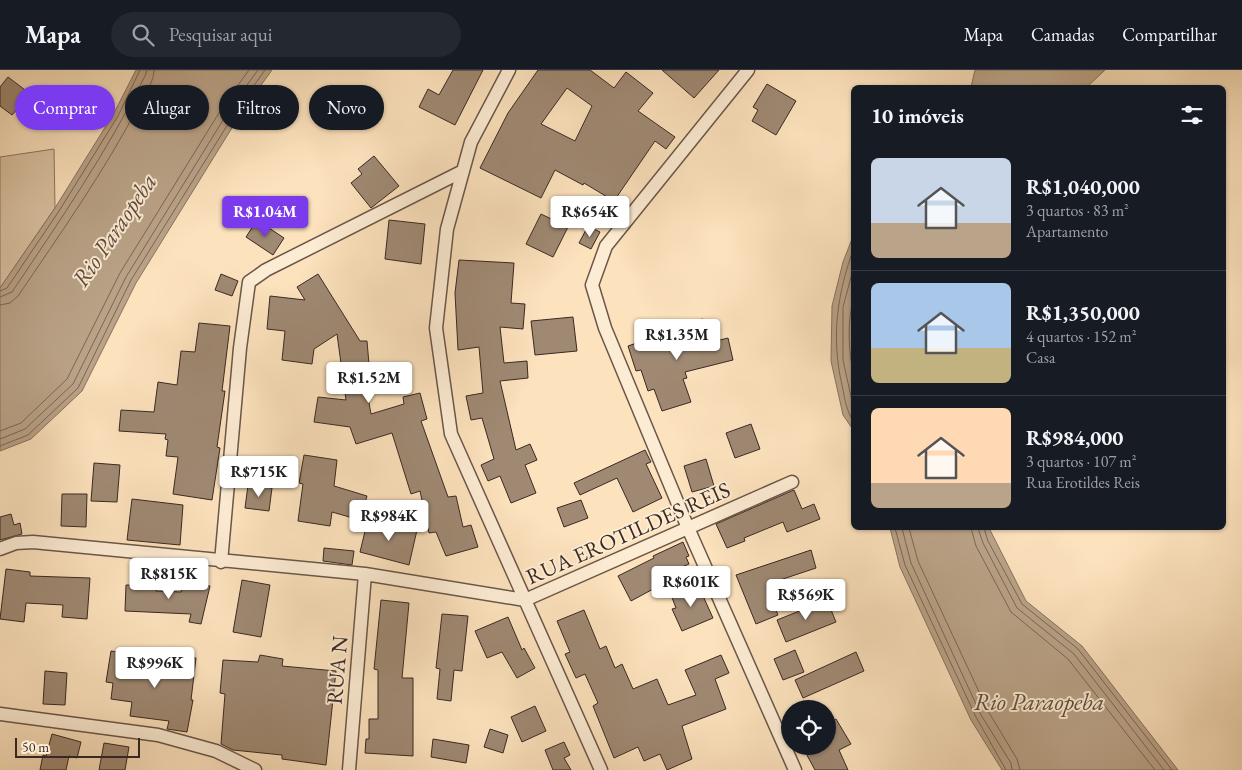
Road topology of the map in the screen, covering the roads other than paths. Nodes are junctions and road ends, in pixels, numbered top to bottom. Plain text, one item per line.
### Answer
1 (510, 70) edge
2 (748, 70) edge
3 (463, 171) junction
4 (792, 482) dead end
5 (688, 528) junction
6 (0, 549) edge
7 (221, 562) junction
8 (365, 574) junction
9 (525, 600) junction
10 (0, 714) edge
11 (255, 770) edge
12 (348, 770) edge
13 (601, 770) edge
14 (795, 770) edge

1 - 3 street
2 - 5 street
3 - 7 street
3 - 9 street
4 - 5 street, RUA EROTILDES REIS
5 - 9 street, RUA EROTILDES REIS
5 - 14 street
6 - 7 street, RUA EROTILDES REIS
7 - 8 street, RUA EROTILDES REIS
8 - 9 street, RUA EROTILDES REIS
8 - 12 street, RUA N
9 - 13 street
10 - 11 street

